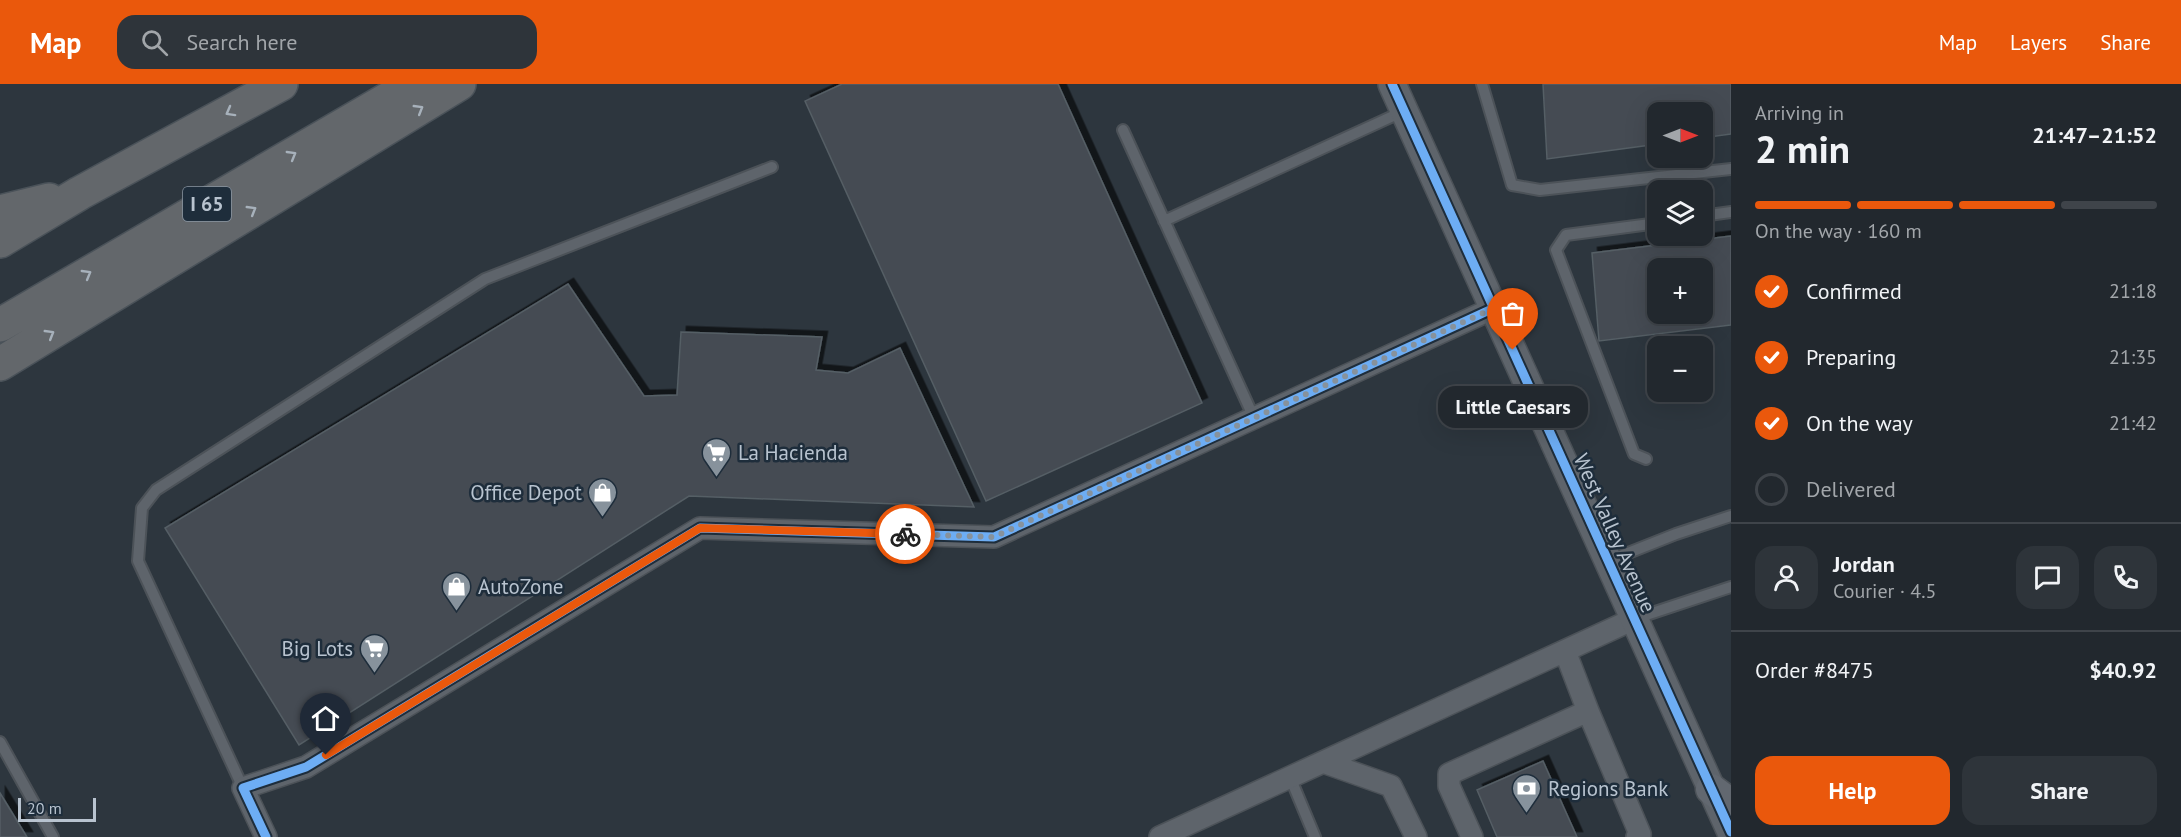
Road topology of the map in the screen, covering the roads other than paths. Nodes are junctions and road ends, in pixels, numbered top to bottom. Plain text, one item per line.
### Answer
1 (281, 84) edge
2 (414, 84) edge
3 (459, 84) edge
4 (1392, 84) edge
5 (1482, 84) edge
6 (1404, 111) junction
7 (1123, 130) dead end
8 (772, 168) dead end
9 (1731, 169) edge
10 (80, 193) junction
11 (0, 212) edge
12 (1731, 212) edge
13 (1713, 214) edge
14 (1164, 221) junction
15 (1647, 224) edge
16 (0, 241) edge
17 (1494, 308) junction
18 (0, 325) edge
19 (0, 364) edge
20 (1254, 418) junction
21 (1646, 459) dead end
22 (1731, 516) edge
23 (1608, 561) junction
24 (1731, 587) edge
25 (1634, 619) junction
26 (1565, 651) junction
27 (1588, 711) junction
28 (0, 742) edge
29 (1323, 762) junction
30 (1290, 777) junction
31 (243, 788) junction
32 (1721, 796) edge
33 (1731, 832) edge
34 (53, 837) edge
35 (266, 837) edge
36 (1160, 837) edge
37 (1315, 837) edge
38 (1416, 837) edge
39 (1472, 837) edge
40 (1637, 837) edge

1 -> 10 highway
18 -> 2 highway, I 65
19 -> 3 highway
4 - 6 street, West Valley Avenue
5 - 9 lane
6 - 14 lane
6 - 17 street, West Valley Avenue
7 - 14 lane
8 - 31 lane
10 - 11 highway
10 - 16 highway
12 - 13 lane
14 - 20 lane
15 - 21 lane
17 - 20 street
17 - 23 street, West Valley Avenue
20 - 31 street
22 - 23 lane
23 - 25 street, West Valley Avenue
24 - 25 lane
25 - 26 street
25 - 32 street, West Valley Avenue
26 - 27 street
26 - 29 street
27 - 39 street
27 - 40 street
28 - 34 lane
29 - 30 street
29 - 38 street
30 - 36 street
30 - 37 lane
31 - 35 street
32 - 33 street, West Valley Avenue

